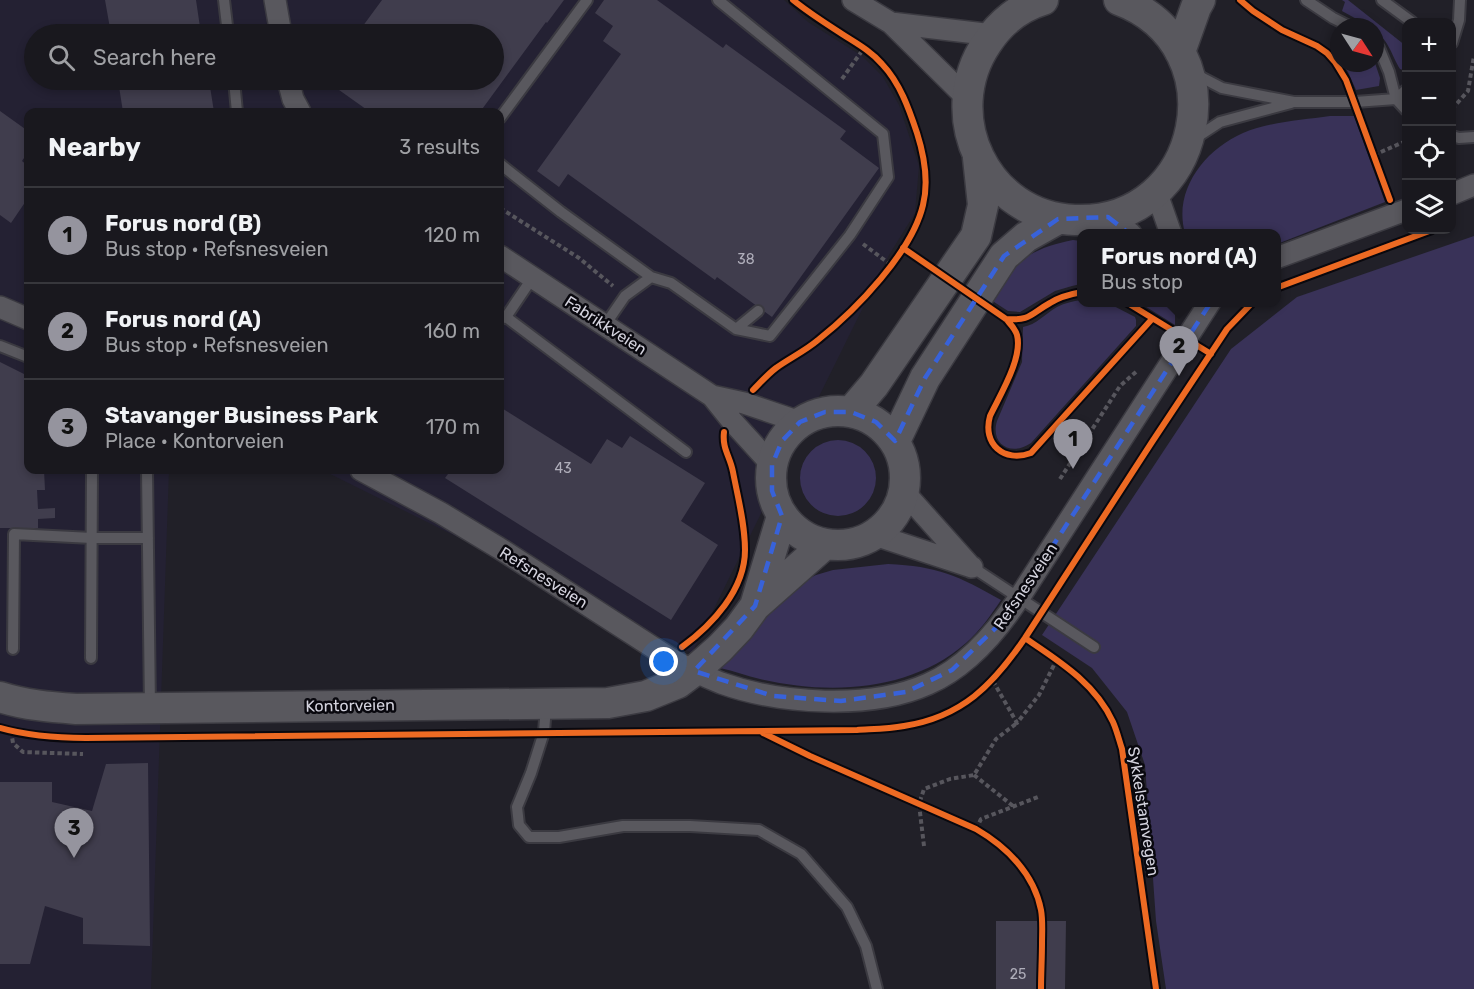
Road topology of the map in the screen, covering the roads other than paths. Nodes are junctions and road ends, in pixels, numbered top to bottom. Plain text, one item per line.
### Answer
1 (224, 0) edge
2 (275, 0) edge
3 (587, 0) edge
4 (718, 0) edge
5 (854, 0) edge
6 (1121, 0) edge
7 (1200, 0) edge
8 (1306, 0) edge
9 (1382, 0) edge
10 (1460, 0) edge
11 (1037, 1) edge
12 (1333, 18) edge
13 (1407, 18) edge
14 (891, 23) junction
15 (227, 24) edge
16 (279, 24) edge
17 (1456, 30) edge
18 (993, 35) junction
19 (1384, 60) edge
20 (1184, 61) junction
21 (235, 90) edge
22 (291, 90) edge
23 (1402, 94) edge
24 (967, 98) junction
25 (1396, 99) junction
26 (1294, 102) junction
27 (1402, 105) edge
28 (237, 108) edge
29 (298, 108) edge
30 (504, 113) edge
31 (1456, 137) edge
32 (1474, 137) edge
33 (1188, 143) junction
34 (978, 158) junction
35 (504, 167) edge
36 (1474, 186) edge
37 (1156, 191) junction
38 (1456, 193) edge
39 (1402, 212) edge
40 (1058, 219) junction
41 (1119, 225) edge
42 (1169, 229) edge
43 (1281, 256) edge
44 (504, 259) edge
45 (651, 276) junction
46 (533, 277) junction
47 (0, 307) edge
48 (1207, 307) edge
49 (758, 311) dead end
50 (24, 317) edge
51 (504, 317) edge
52 (504, 319) edge
53 (606, 325) junction
54 (736, 329) junction
55 (0, 346) edge
56 (24, 355) edge
57 (712, 396) junction
58 (851, 412) junction
59 (800, 422) junction
60 (895, 441) junction
61 (686, 452) dead end
62 (772, 465) junction
63 (92, 474) edge
64 (147, 474) edge
65 (368, 474) edge
66 (904, 492) junction
67 (782, 516) junction
68 (875, 535) junction
69 (92, 538) junction
70 (148, 538) junction
71 (824, 544) junction
72 (972, 567) junction
73 (1019, 598) junction
74 (755, 606) junction
75 (1094, 647) dead end
76 (13, 649) dead end
77 (91, 658) dead end
78 (694, 671) junction
79 (0, 697) edge
80 (546, 703) junction
81 (150, 708) junction
82 (877, 989) edge

1 - 15 lane
2 - 16 street
3 - 30 lane
4 - 54 lane
5 - 14 street
6 - 20 street
7 - 20 street
8 - 12 lane
9 - 13 lane
10 - 17 lane
11 - 18 street
14 - 18 street
14 - 24 street
18 - 24 street
19 - 25 lane
20 - 26 lane
20 - 33 street
21 - 28 lane
22 - 29 street
23 - 25 lane
24 - 34 street
25 - 26 lane
25 - 27 lane
26 - 33 lane
31 - 32 lane
33 - 37 street
34 - 40 street
34 - 58 street
35 - 45 lane
36 - 38 street
37 - 41 street
37 - 42 street
39 - 43 street
40 - 41 street
40 - 60 street
44 - 46 street, Fabrikkveien
45 - 53 lane
45 - 54 lane
46 - 51 lane
46 - 53 street, Fabrikkveien
47 - 50 street
48 - 73 street, Refsnesveien
49 - 54 lane
52 - 61 lane
53 - 57 street, Fabrikkveien
55 - 56 lane
57 - 59 street, Fabrikkveien
57 - 62 street, Fabrikkveien
58 - 59 street
58 - 60 street
59 - 62 street
60 - 66 street
62 - 67 street
63 - 69 lane
64 - 70 lane
65 - 78 street, Refsnesveien
66 - 68 street
66 - 72 street
67 - 71 street
67 - 74 street
68 - 71 street
68 - 72 street
69 - 70 lane
69 - 76 lane
69 - 77 lane
70 - 81 lane
71 - 74 street
72 - 73 lane
73 - 75 lane
73 - 78 street, Refsnesveien
74 - 78 street, Kontorveien
78 - 80 street, Kontorveien
79 - 81 street, Kontorveien
80 - 81 street, Kontorveien
80 - 82 lane

